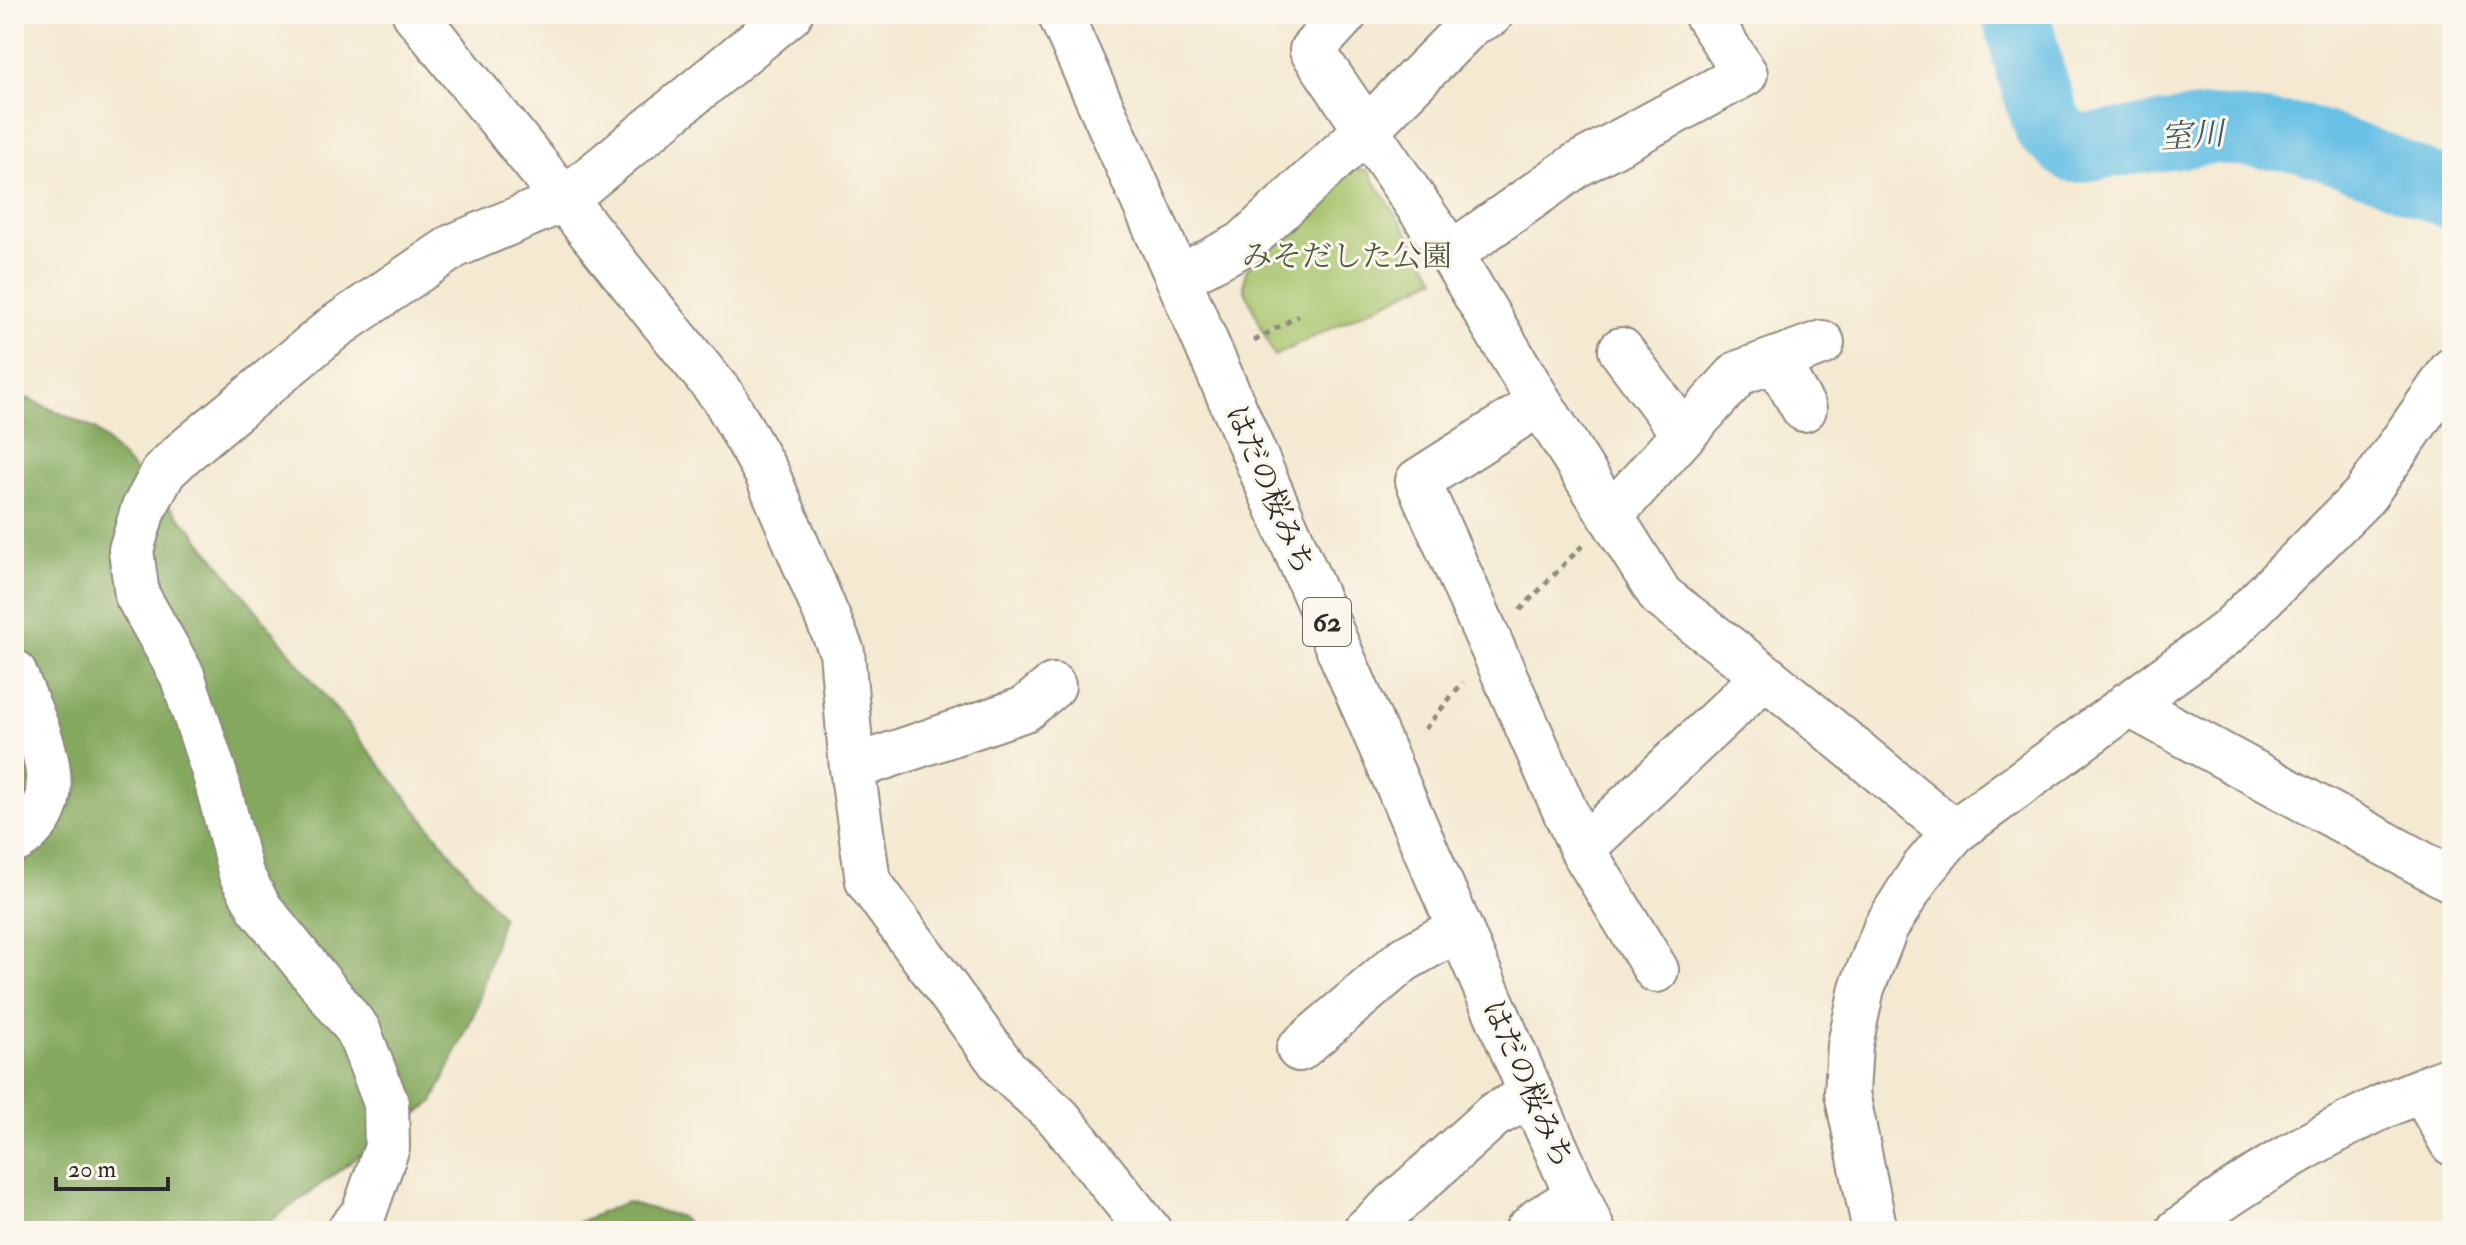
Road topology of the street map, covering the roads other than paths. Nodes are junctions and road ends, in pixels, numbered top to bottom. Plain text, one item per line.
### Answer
1 (415, 14) edge
2 (790, 14) edge
3 (1060, 14) edge
4 (1345, 14) edge
5 (1491, 14) edge
6 (1706, 14) edge
7 (1366, 130) junction
8 (565, 199) junction
9 (1451, 254) junction
10 (1178, 278) junction
11 (1822, 343) dead end
12 (1621, 350) dead end
13 (1776, 360) junction
14 (2452, 370) edge
15 (1540, 403) junction
16 (1804, 409) dead end
17 (1683, 433) junction
18 (1611, 515) junction
19 (14, 672) edge
20 (1765, 676) junction
21 (2128, 704) junction
22 (1039, 709) dead end
23 (852, 768) junction
24 (1954, 832) junction
25 (14, 841) edge
26 (1582, 849) junction
27 (2452, 880) edge
28 (1460, 928) junction
29 (1656, 970) dead end
30 (1299, 1049) dead end
31 (2437, 1084) edge
32 (1532, 1095) junction
33 (2448, 1136) edge
34 (1586, 1214) edge
35 (349, 1231) edge
36 (1149, 1231) edge
37 (1365, 1231) edge
38 (1527, 1231) edge
39 (1875, 1231) edge
40 (2178, 1231) edge

1 - 8 street
2 - 8 street
3 - 10 street, はだの桜みち / 62
4 - 7 street
5 - 7 street
6 - 9 street
7 - 9 street
7 - 10 street
8 - 23 street
8 - 35 street
9 - 15 street
10 - 28 street, はだの桜みち / 62
11 - 13 street
12 - 17 street
13 - 16 street
13 - 17 street
14 - 21 street
15 - 18 street
15 - 26 street
17 - 18 street
18 - 20 street
19 - 25 street
20 - 24 street
20 - 26 street
21 - 24 street
21 - 27 street
22 - 23 street
23 - 36 street
24 - 39 street
26 - 29 street
28 - 30 street
28 - 32 street, はだの桜みち / 62
31 - 33 street
31 - 40 street
32 - 34 street, はだの桜みち / 62
32 - 37 street
34 - 38 street

